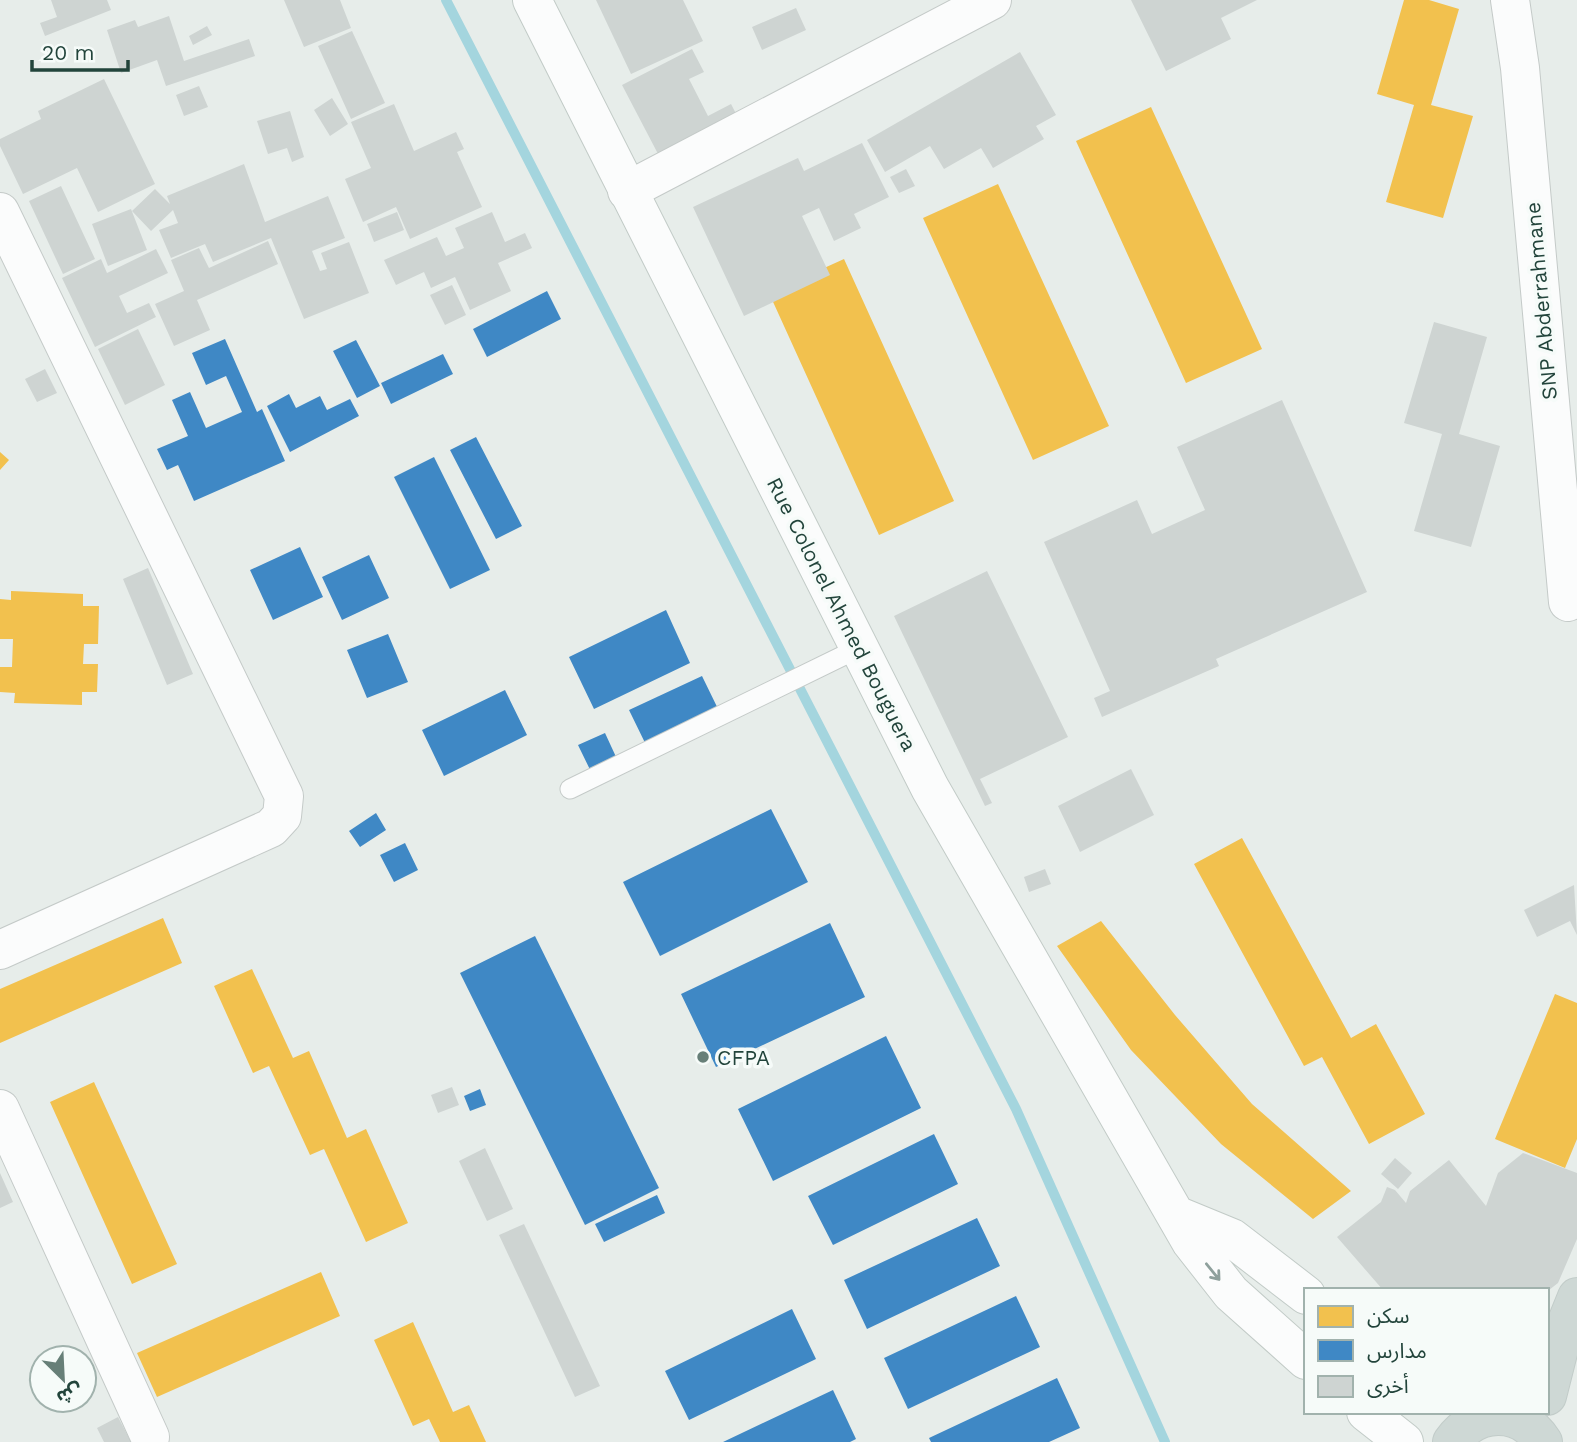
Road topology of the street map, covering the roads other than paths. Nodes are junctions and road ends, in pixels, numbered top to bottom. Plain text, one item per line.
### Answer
1 (532, 0) edge
2 (992, 0) edge
3 (1510, 0) edge
4 (627, 191) junction
5 (0, 212) edge
6 (1568, 602) dead end
7 (859, 648) junction
8 (570, 789) dead end
9 (0, 950) edge
10 (0, 1109) edge
11 (1176, 1215) junction
12 (1304, 1294) edge
13 (1563, 1324) edge
14 (1304, 1358) edge
15 (1549, 1387) edge
16 (1369, 1414) edge
17 (1472, 1421) edge
18 (1541, 1430) edge
19 (150, 1437) dead end
20 (1404, 1442) edge

1 - 4 street, Rue Colonel Ahmed Bouguera
2 - 4 street
3 - 6 street, SNP Abderrahmane
4 - 7 street, Rue Colonel Ahmed Bouguera
5 - 9 street
7 - 8 lane
7 - 11 street, Rue Colonel Ahmed Bouguera
10 - 19 street
11 - 12 street
11 -> 14 street, Rue Colonel Ahmed Bouguera
13 - 15 main road
16 - 20 street
17 - 18 main road

